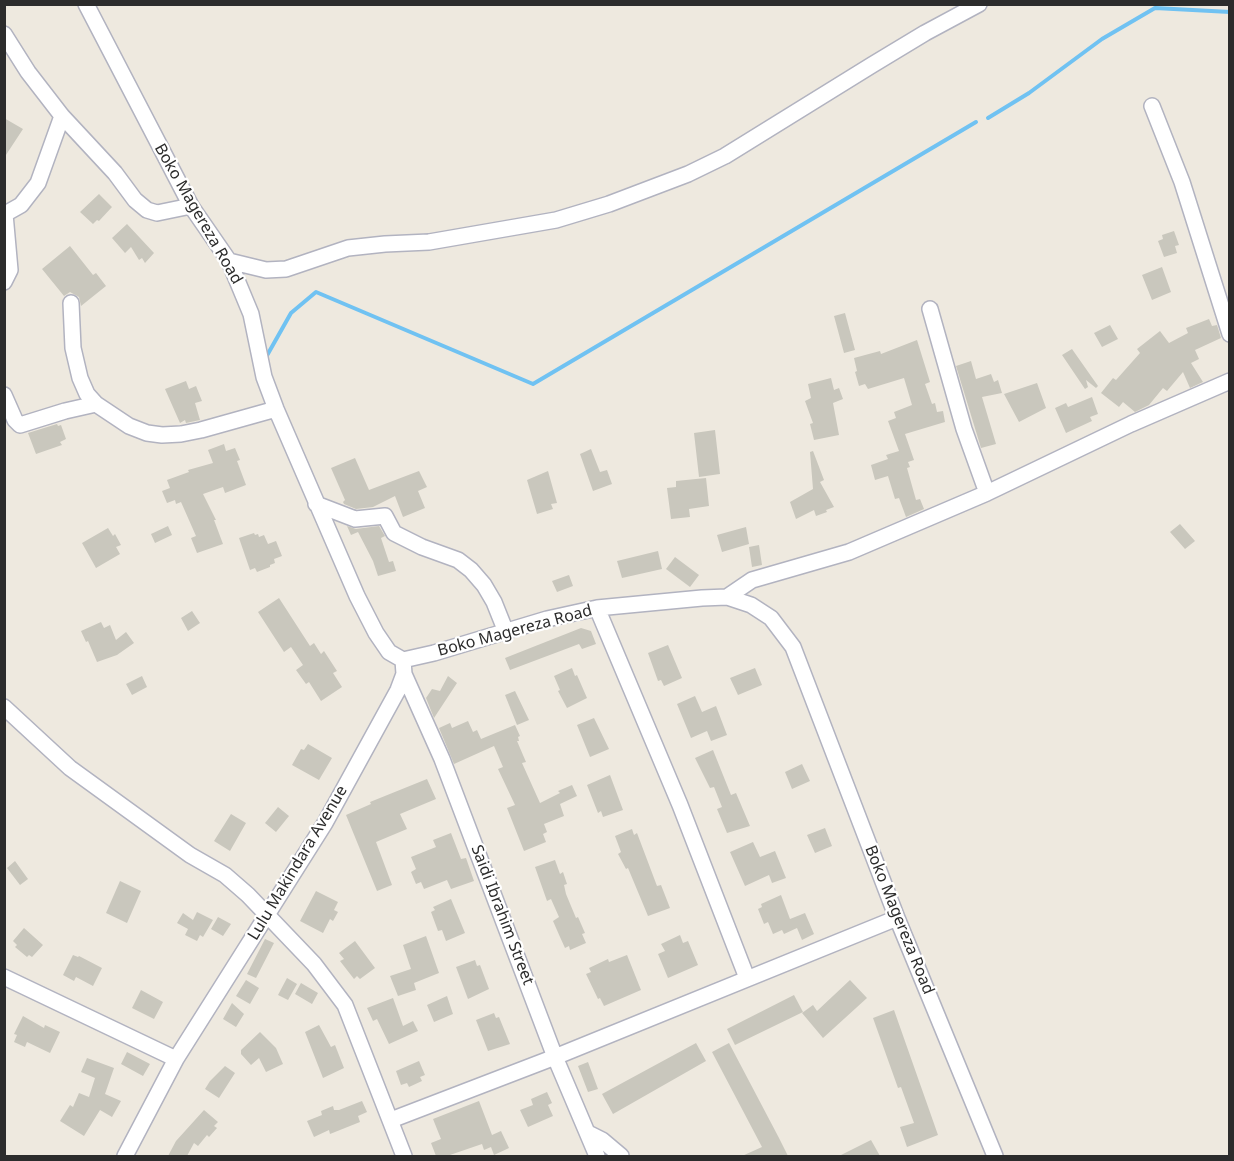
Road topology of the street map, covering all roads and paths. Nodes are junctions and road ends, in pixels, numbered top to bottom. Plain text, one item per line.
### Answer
1 (86, 4) edge
2 (979, 4) edge
3 (4, 34) edge
4 (1152, 106) dead end
5 (62, 116) junction
6 (191, 206) junction
7 (229, 261) junction
8 (4, 282) edge
9 (72, 303) dead end
10 (930, 309) dead end
11 (1230, 334) edge
12 (1230, 381) edge
13 (4, 395) edge
14 (96, 404) junction
15 (276, 409) junction
16 (987, 493) junction
17 (316, 504) junction
18 (727, 597) junction
19 (597, 609) junction
20 (506, 632) junction
21 (404, 667) junction
22 (4, 707) edge
23 (268, 916) junction
24 (897, 918) junction
25 (4, 977) edge
26 (747, 978) junction
27 (555, 1057) junction
28 (176, 1059) junction
29 (391, 1120) junction
30 (588, 1133) junction
31 (125, 1156) edge
32 (404, 1156) edge
33 (597, 1156) edge
34 (621, 1156) edge
35 (995, 1156) edge

1 - 6 street, Boko Magereza Road
2 - 7 street
3 - 5 street
4 - 11 street
5 - 6 street
5 - 8 street
6 - 7 street, Boko Magereza Road
7 - 15 street, Boko Magereza Road
9 - 14 street
10 - 16 street
12 - 16 street
13 - 14 street
14 - 15 street
15 - 17 street, Boko Magereza Road
16 - 18 street
17 - 20 street
17 - 21 street, Boko Magereza Road
18 - 19 street, Boko Magereza Road
18 - 24 street, Boko Magereza Road
19 - 20 street, Boko Magereza Road
19 - 26 street
20 - 21 street, Boko Magereza Road
21 - 23 street, Lulu Makindara Avenue
21 - 27 street, Saidi Ibrahim Street
22 - 23 street
23 - 28 street, Lulu Makindara Avenue
23 - 29 street
24 - 26 street
24 - 35 street, Boko Magereza Road
25 - 28 street
26 - 27 street
27 - 29 street
27 - 30 street, Saidi Ibrahim Street
28 - 31 street, Lulu Makindara Avenue
29 - 32 street
30 - 33 street, Saidi Ibrahim Street
30 - 34 street

